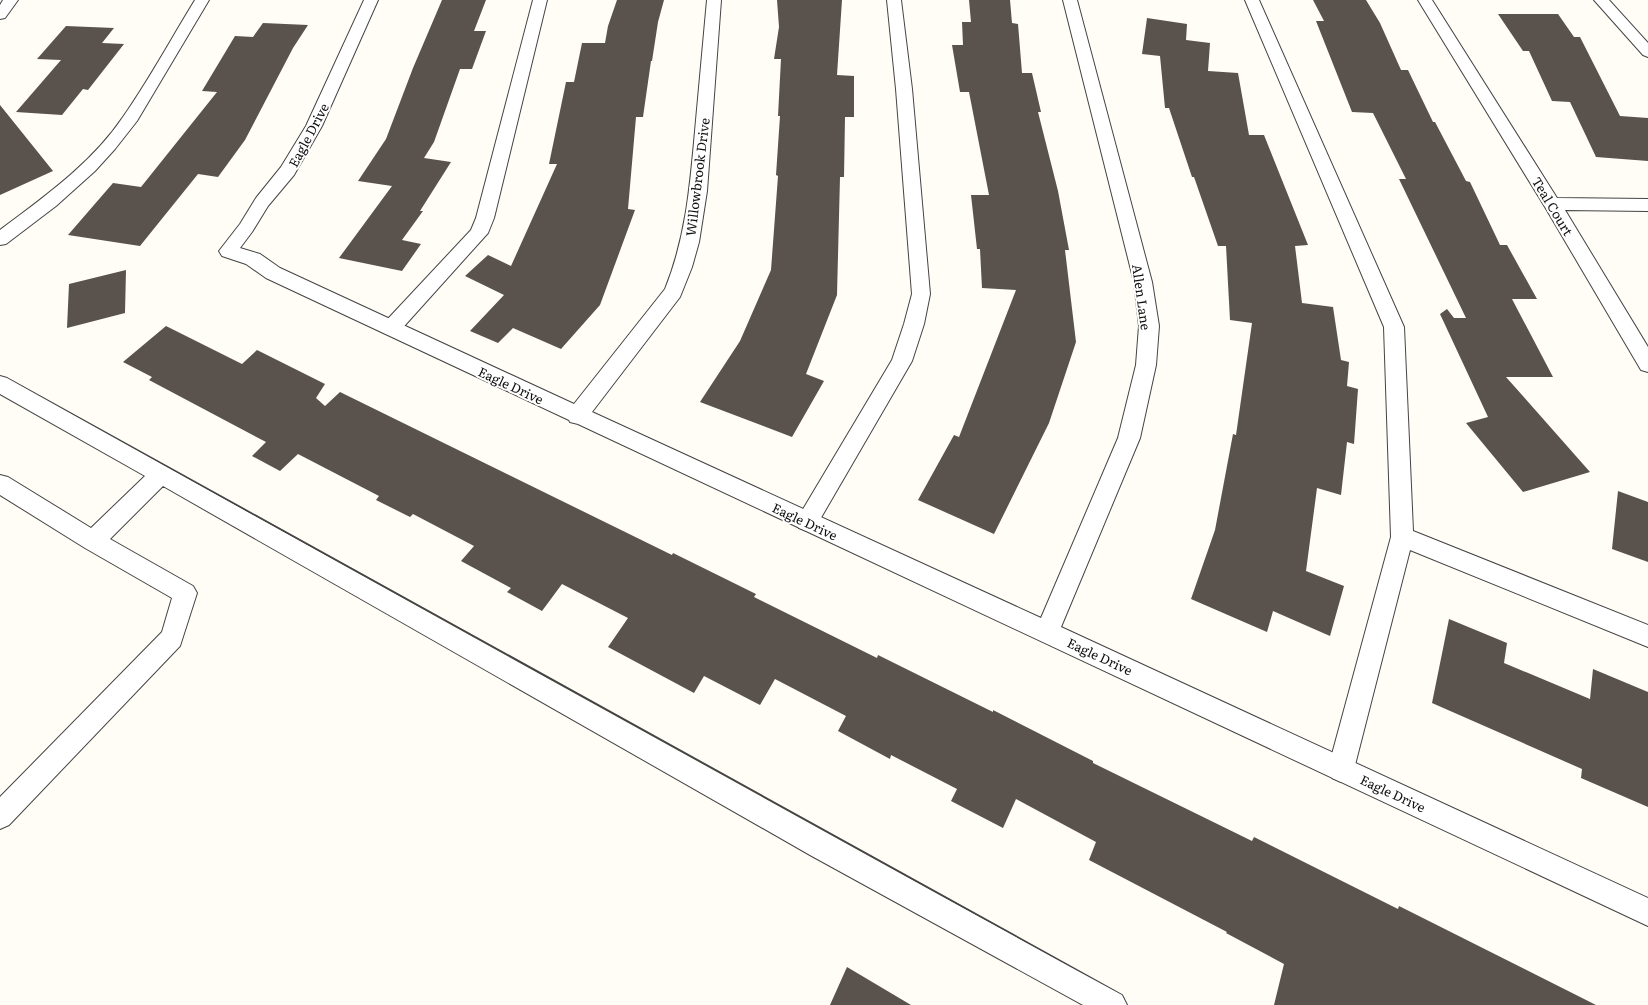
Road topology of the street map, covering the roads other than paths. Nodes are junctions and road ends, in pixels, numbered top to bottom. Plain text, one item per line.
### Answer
1 (11, 0) edge
2 (202, 0) edge
3 (371, 0) edge
4 (540, 0) edge
5 (714, 0) edge
6 (894, 0) edge
7 (1070, 0) edge
8 (1252, 0) edge
9 (1425, 0) edge
10 (1601, 0) edge
11 (0, 15) edge
12 (1648, 52) edge
13 (1552, 204) junction
14 (1648, 205) edge
15 (0, 239) edge
16 (391, 328) junction
17 (1648, 364) edge
18 (0, 384) edge
19 (578, 416) junction
20 (161, 474) junction
21 (0, 484) edge
22 (807, 521) junction
23 (1402, 537) junction
24 (92, 541) junction
25 (1047, 632) junction
26 (1648, 636) edge
27 (1341, 769) junction
28 (0, 816) edge
29 (1648, 912) edge
30 (1112, 1005) edge

1 - 11 street
2 - 15 street
3 - 16 street, Eagle Drive
4 - 16 street
5 - 19 street, Willowbrook Drive
6 - 22 street
7 - 25 street, Allen Lane
8 - 23 street
9 - 13 street, Teal Court
10 - 12 street
13 - 14 street
13 - 17 street, Teal Court
16 - 19 street, Eagle Drive
18 - 20 street
19 - 22 street, Eagle Drive
20 - 24 street
20 - 30 street
21 - 24 street
22 - 25 street, Eagle Drive
23 - 26 street
23 - 27 street
24 - 28 street
25 - 27 street, Eagle Drive
27 - 29 street, Eagle Drive

